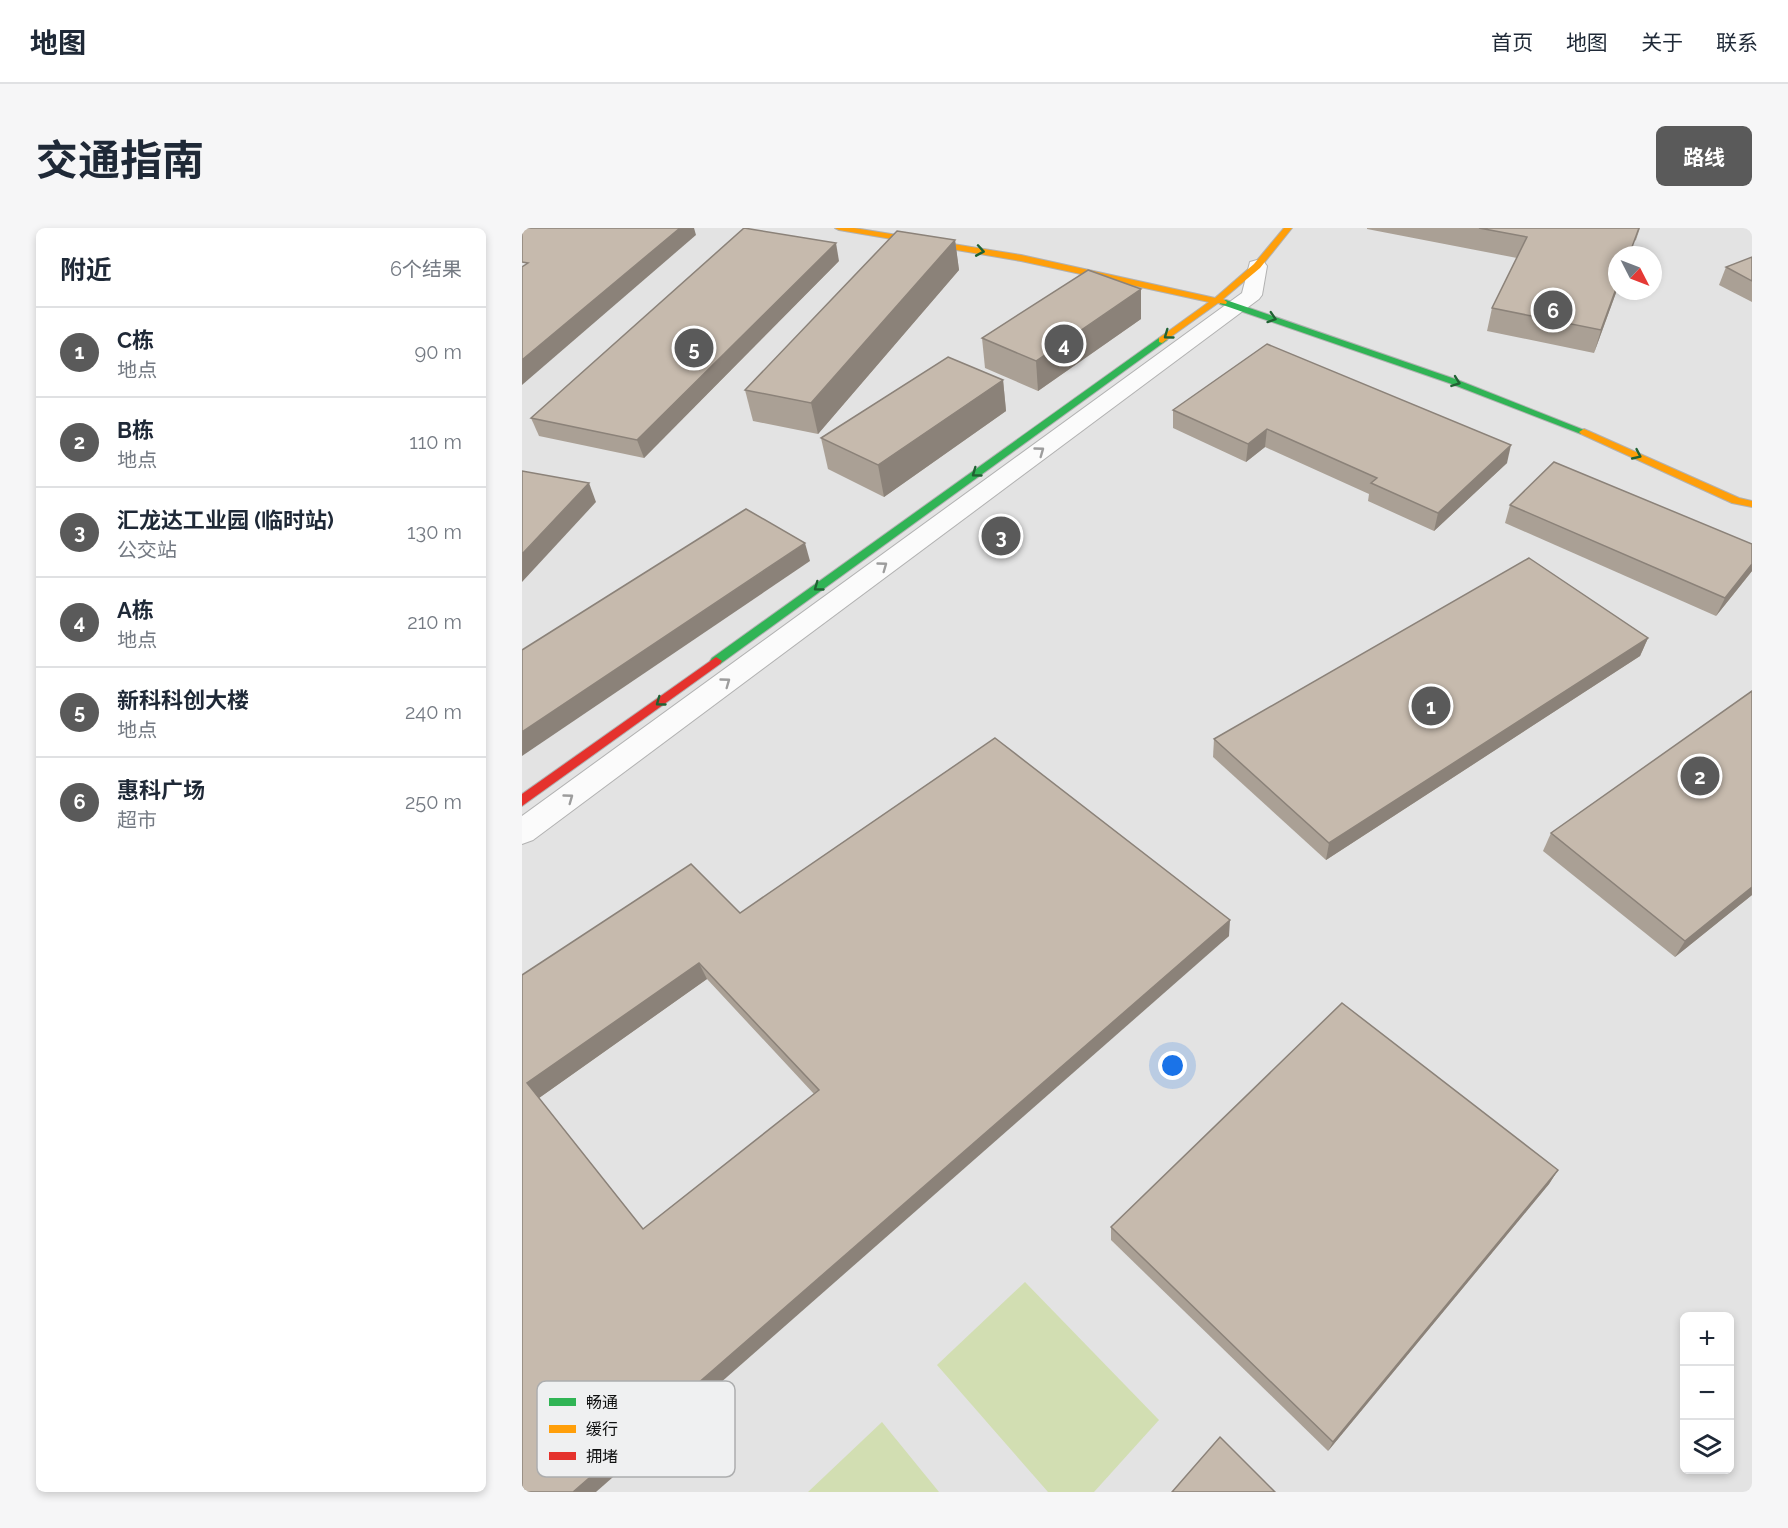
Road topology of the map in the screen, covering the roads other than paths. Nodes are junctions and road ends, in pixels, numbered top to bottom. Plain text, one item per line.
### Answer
1 (840, 228) edge
2 (924, 228) edge
3 (1288, 228) edge
4 (1057, 252) dead end
5 (1257, 266) joint
6 (1210, 284) dead end
7 (1239, 298) junction
8 (1752, 504) edge
9 (522, 801) edge
10 (522, 832) edge

1 -> 7 street
2 - 4 street
3 - 5 street
5 - 7 street
6 - 7 street
7 -> 8 street
7 -> 9 street
10 -> 7 street

